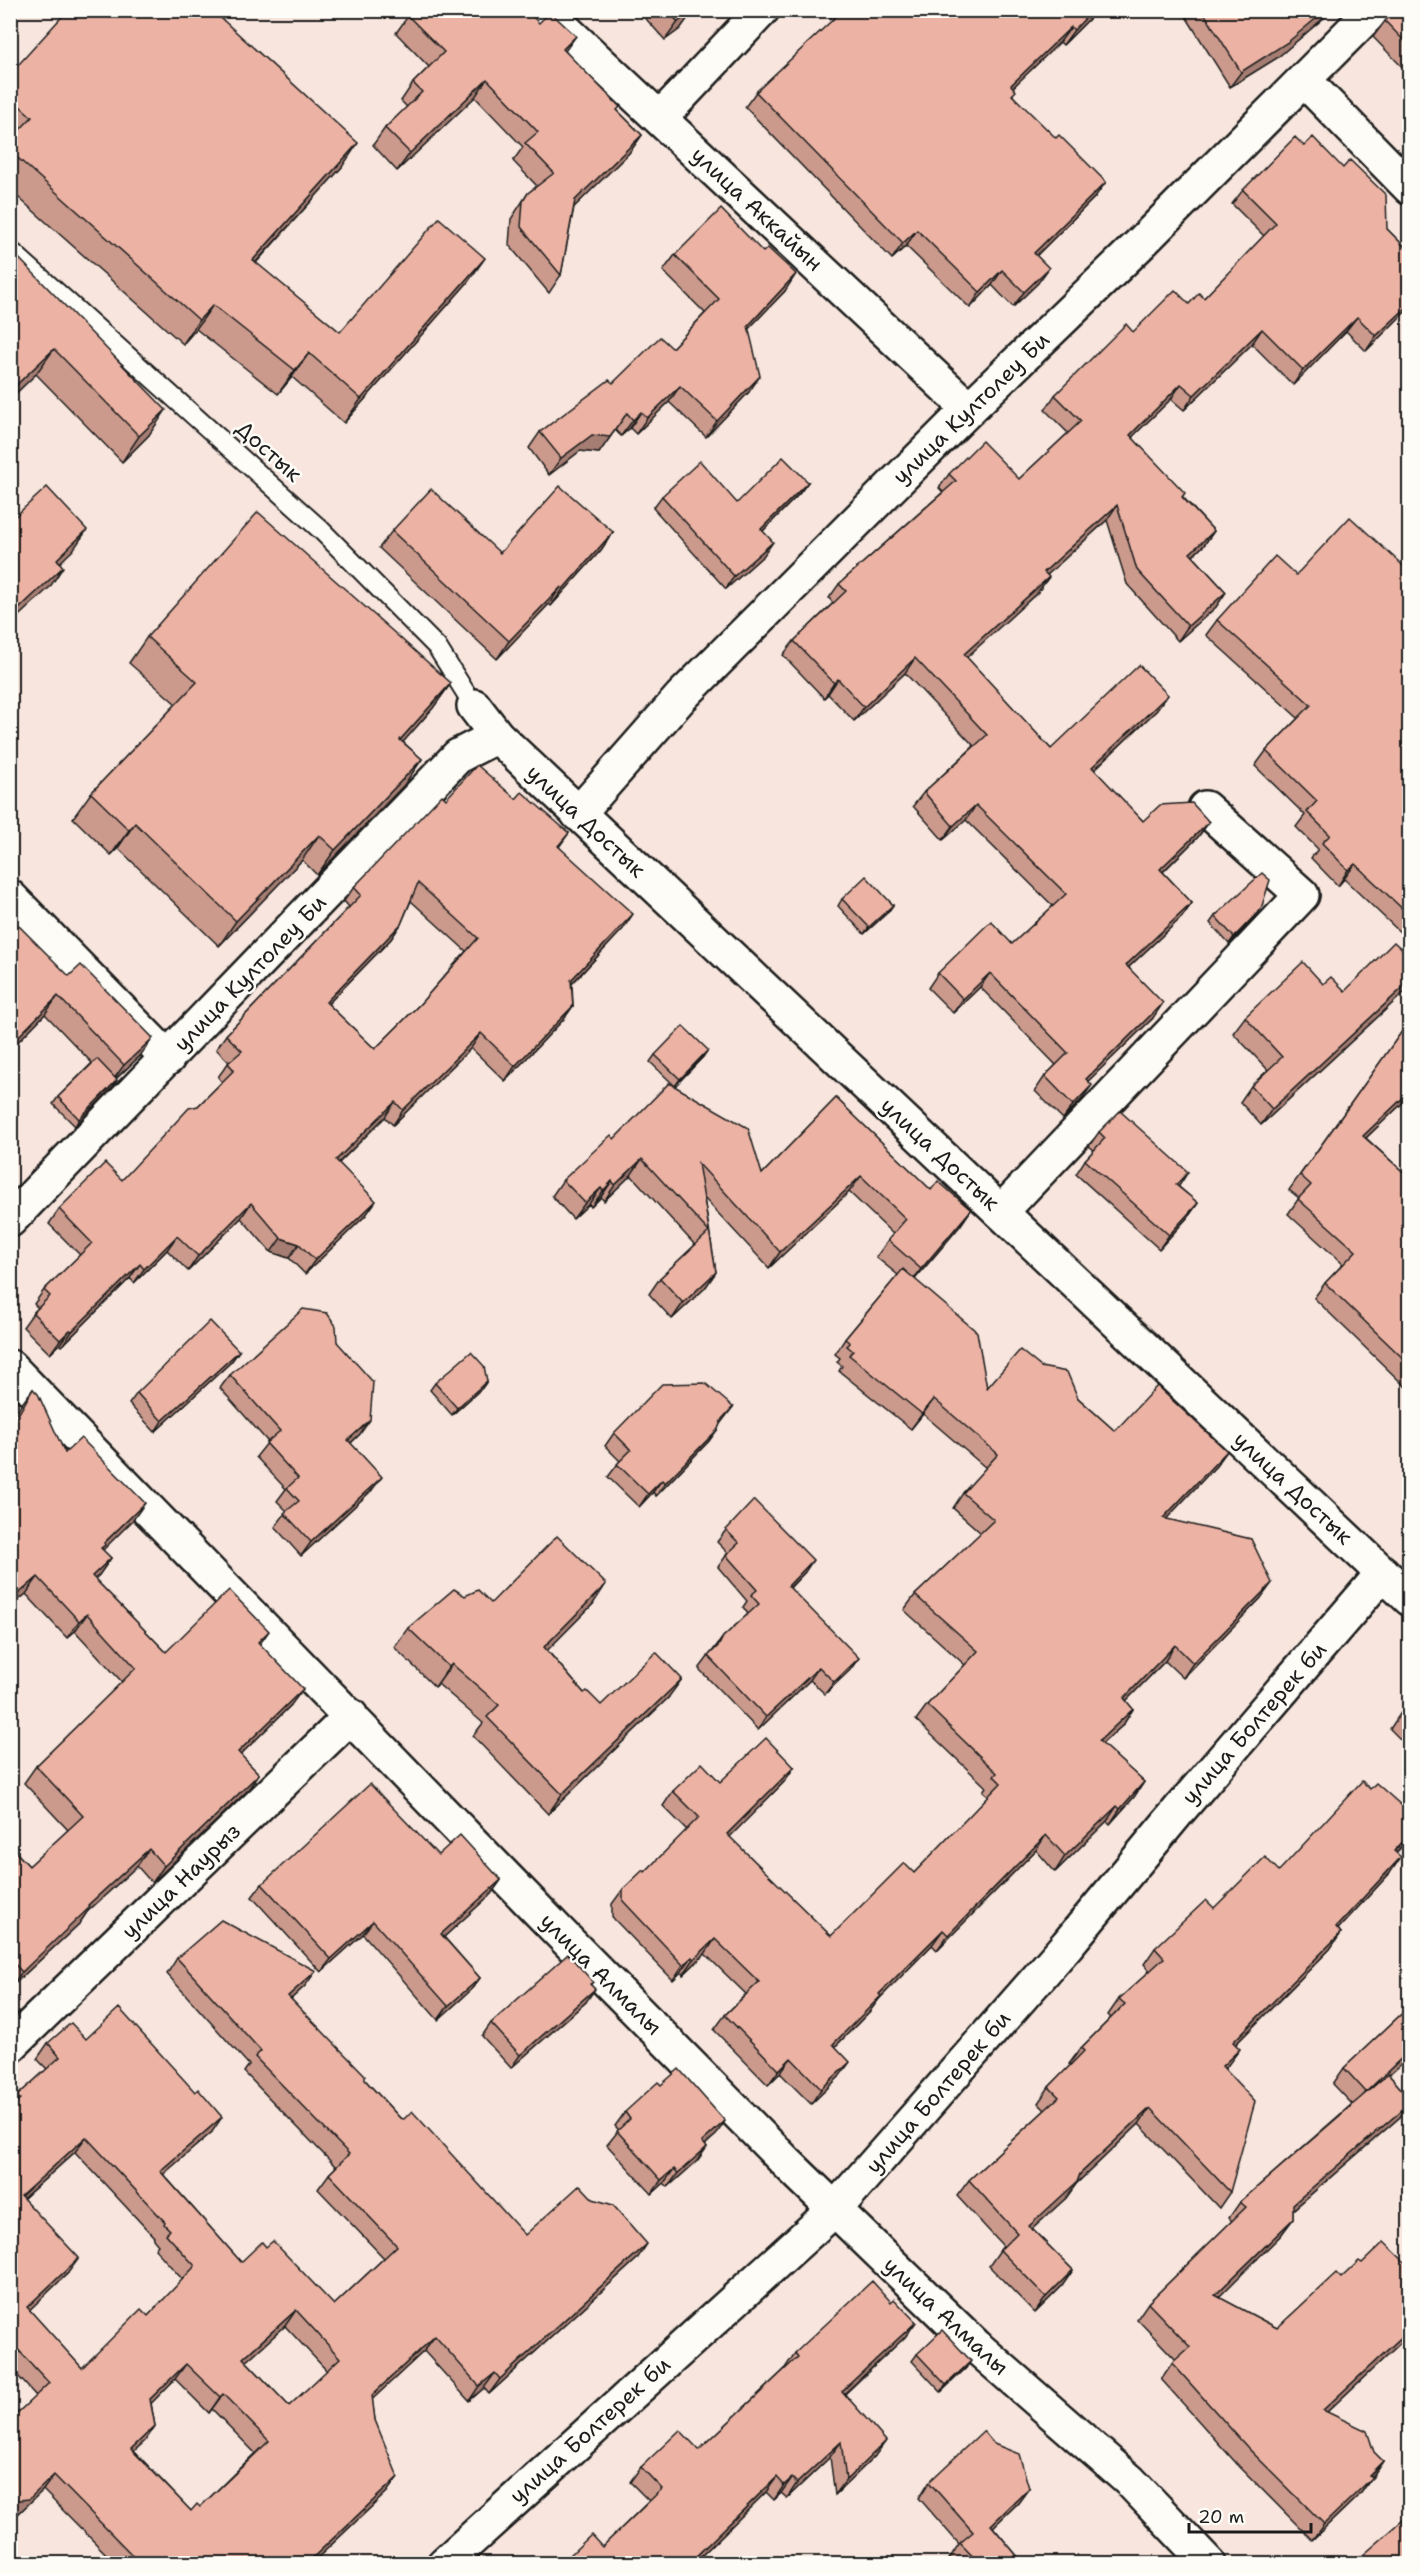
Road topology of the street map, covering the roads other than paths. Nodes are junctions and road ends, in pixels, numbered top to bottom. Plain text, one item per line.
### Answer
1 (544, 10) edge
2 (762, 10) edge
3 (1372, 10) edge
4 (1304, 80) junction
5 (660, 118) junction
6 (1410, 188) edge
7 (10, 250) edge
8 (969, 409) junction
9 (474, 706) joint
10 (496, 736) junction
11 (1206, 807) dead end
12 (578, 814) junction
13 (10, 897) edge
14 (168, 1058) junction
15 (1001, 1212) junction
16 (10, 1220) edge
17 (10, 1367) edge
18 (1402, 1589) edge
19 (351, 1716) junction
20 (10, 2046) edge
21 (835, 2209) junction
22 (444, 2564) edge
23 (1209, 2564) edge

1 - 5 street, улица Аккайын
2 - 5 street
3 - 4 street, улица Култолеу Би
4 - 6 street
4 - 8 street, улица Култолеу Би
5 - 8 street, улица Аккайын
7 - 9 lane, Достык
8 - 12 street, улица Култолеу Би
9 - 10 street, улица Достык
10 - 12 street, улица Достык
10 - 14 street, улица Култолеу Би
11 - 15 street
12 - 15 street, улица Достык
13 - 14 street
14 - 16 street, улица Култолеу Би
15 - 18 street, улица Достык
17 - 19 street, улица Алмалы
18 - 21 street, улица Болтерек би
19 - 20 street, улица Наурыз
19 - 21 street, улица Алмалы
21 - 22 street, улица Болтерек би
21 - 23 street, улица Алмалы

